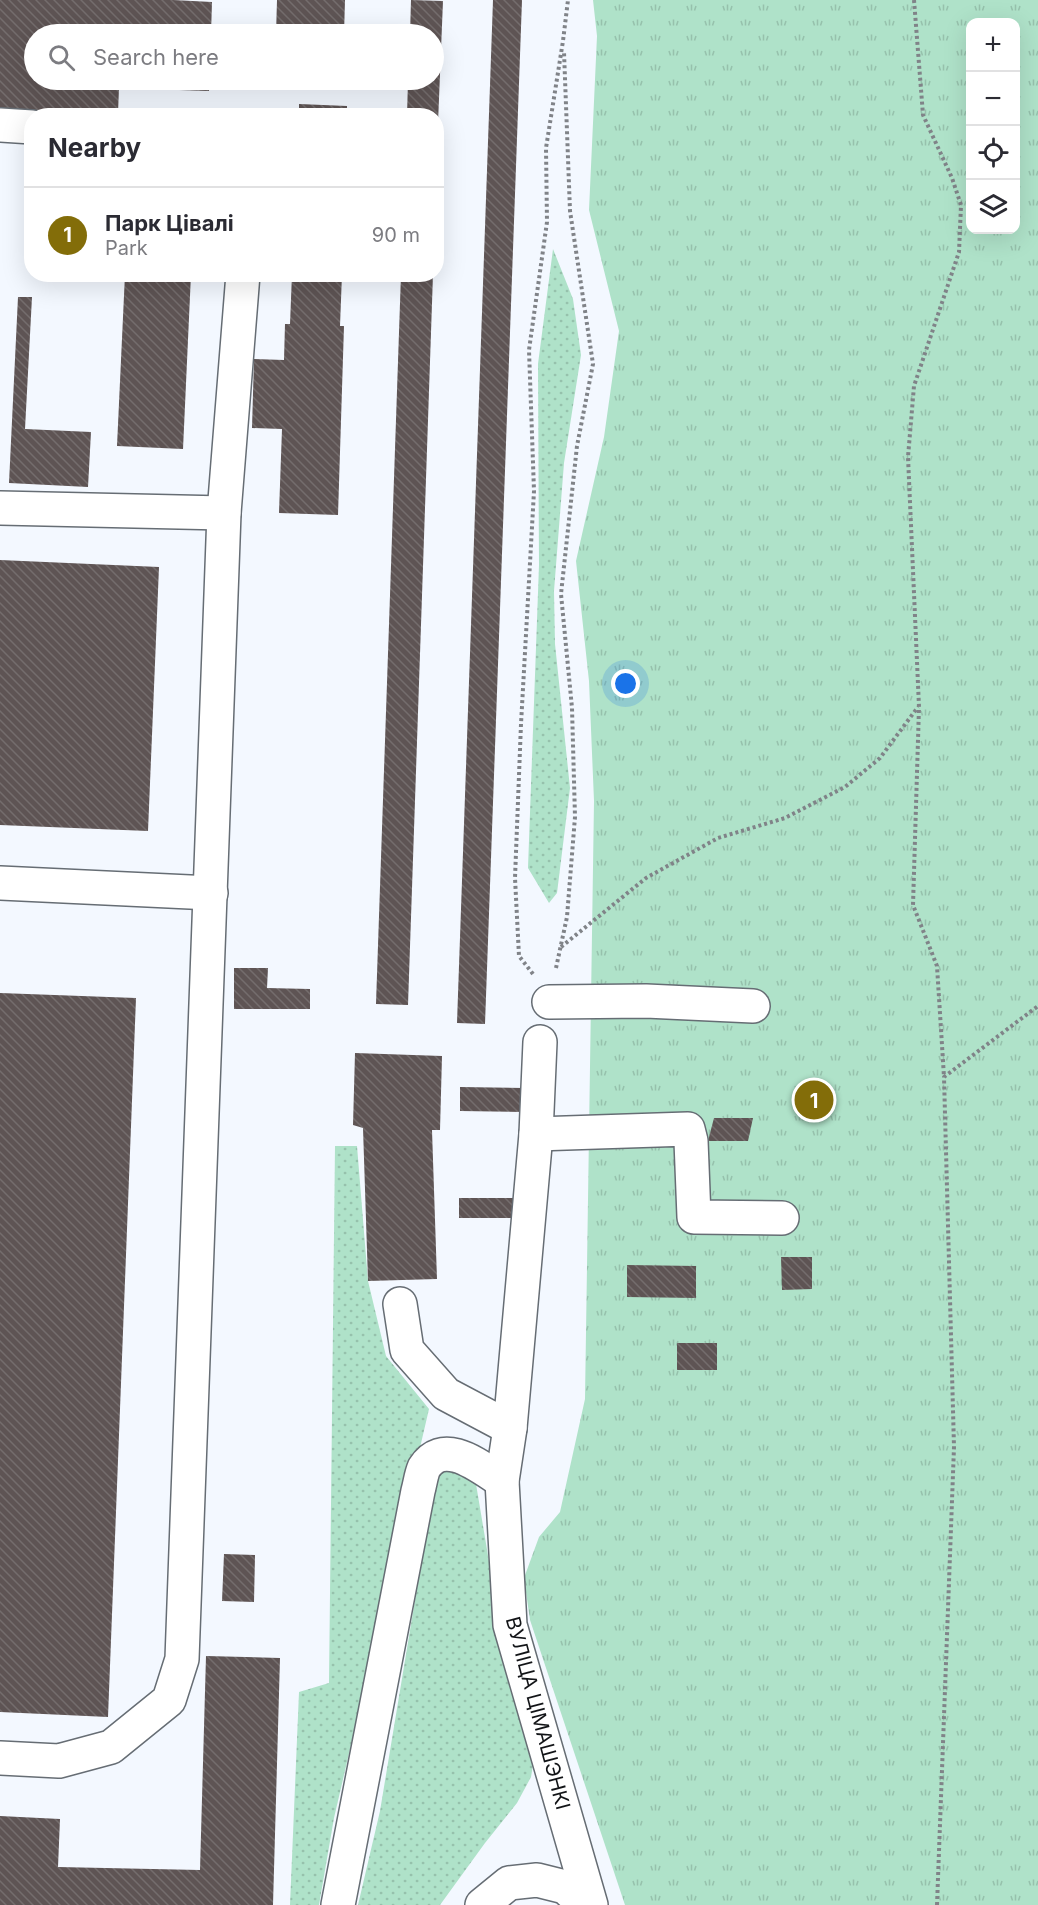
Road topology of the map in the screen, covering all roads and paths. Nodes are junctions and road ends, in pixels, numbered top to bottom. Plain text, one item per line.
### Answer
1 (568, 0) edge
2 (914, 0) edge
3 (563, 41) junction
4 (0, 125) edge
5 (24, 126) edge
6 (242, 282) edge
7 (0, 508) edge
8 (224, 513) junction
9 (919, 707) junction
10 (0, 883) edge
11 (211, 893) junction
12 (561, 947) junction
13 (542, 990) junction
14 (753, 1006) dead end
15 (1038, 1006) edge
16 (540, 1042) dead end
17 (944, 1077) junction
18 (536, 1134) junction
19 (782, 1218) dead end
20 (400, 1304) dead end
21 (510, 1428) junction
22 (502, 1482) junction
23 (0, 1758) edge
24 (338, 1905) edge
25 (482, 1905) edge
26 (585, 1905) edge
27 (591, 1905) edge
28 (937, 1905) edge

1 - 3 path
2 - 9 path
3 - 12 path
3 - 13 path
4 - 5 lane
6 - 8 lane
7 - 8 lane
8 - 11 lane
9 - 12 path
9 - 17 path
10 - 11 lane
11 - 23 lane
12 - 13 path
13 - 14 lane
15 - 17 path
16 - 18 lane, ВУЛІЦА ЦІМАШЭНКІ
17 - 28 path
18 - 19 lane
18 - 21 lane, ВУЛІЦА ЦІМАШЭНКІ
20 - 21 lane
21 - 22 lane, ВУЛІЦА ЦІМАШЭНКІ
22 - 24 lane
22 - 27 lane, ВУЛІЦА ЦІМАШЭНКІ
25 - 26 lane

